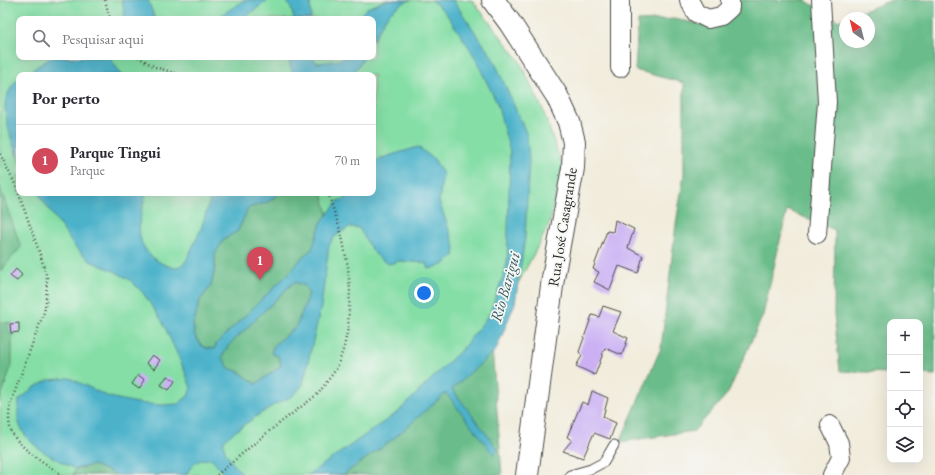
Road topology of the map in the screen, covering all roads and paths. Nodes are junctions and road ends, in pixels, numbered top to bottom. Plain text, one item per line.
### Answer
1 (105, 0) edge
2 (493, 0) edge
3 (620, 0) edge
4 (689, 0) edge
5 (730, 0) edge
6 (821, 0) edge
7 (109, 16) edge
8 (143, 60) edge
9 (620, 68) dead end
10 (171, 72) edge
11 (0, 154) edge
12 (16, 186) edge
13 (19, 196) edge
14 (329, 196) edge
15 (817, 234) dead end
16 (830, 425) dead end
17 (614, 445) dead end
18 (62, 475) edge
19 (217, 475) edge
20 (526, 475) edge
21 (570, 475) edge
22 (832, 475) edge

1 - 7 path
2 - 20 street, Rua José Casagrande
3 - 9 street
4 - 5 street
6 - 15 street
8 - 10 path
11 - 12 path
13 - 18 path
14 - 19 path
16 - 22 street
17 - 21 lane

